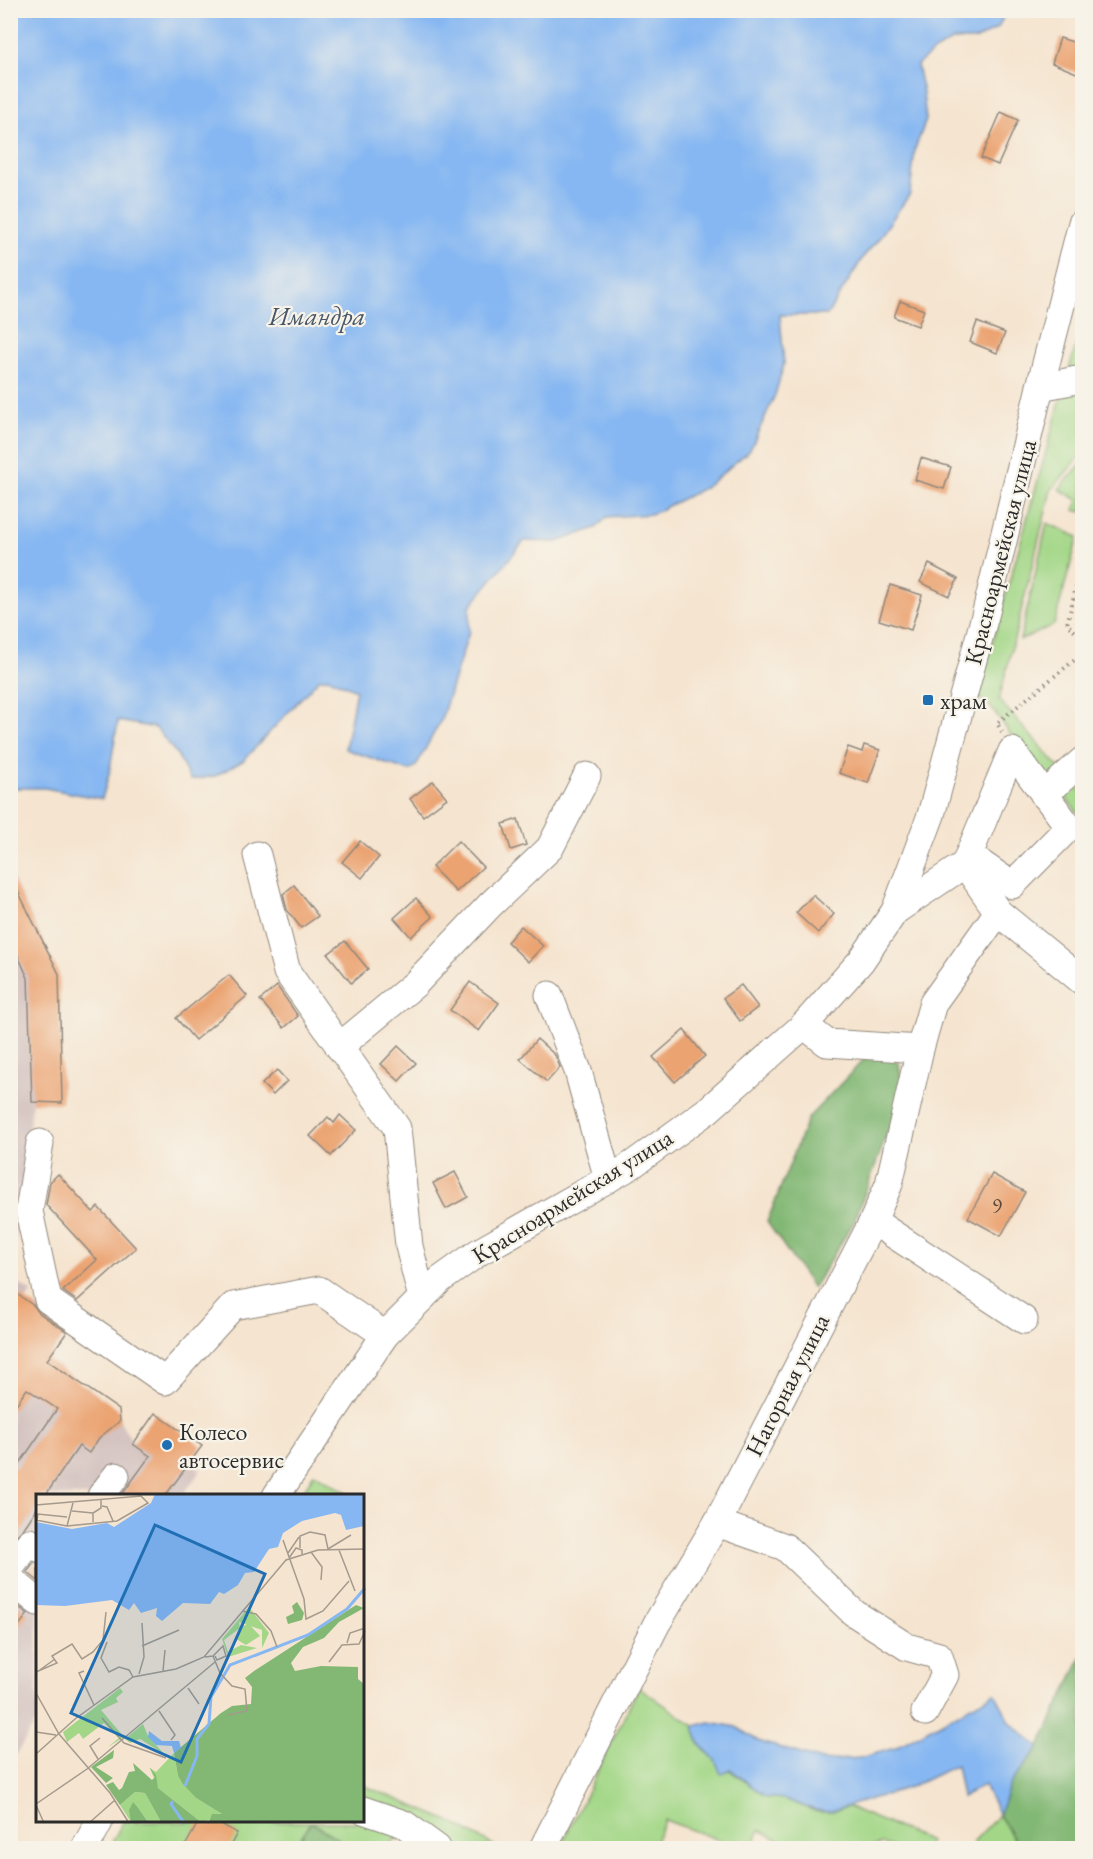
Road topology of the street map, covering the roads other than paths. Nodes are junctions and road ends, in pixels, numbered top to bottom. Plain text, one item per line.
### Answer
1 (1083, 223) edge
2 (1083, 379) edge
3 (1040, 387) junction
4 (1083, 761) edge
5 (587, 776) dead end
6 (1044, 795) junction
7 (257, 855) dead end
8 (968, 860) junction
9 (894, 911) junction
10 (998, 912) junction
11 (1083, 981) edge
12 (549, 995) dead end
13 (804, 1025) junction
14 (339, 1047) junction
15 (920, 1048) junction
16 (40, 1143) dead end
17 (608, 1179) junction
18 (873, 1221) junction
19 (422, 1298) junction
20 (1024, 1320) dead end
21 (385, 1335) junction
22 (277, 1494) edge
23 (717, 1522) junction
24 (36, 1546) edge
25 (10, 1568) edge
26 (10, 1580) edge
27 (36, 1600) edge
28 (925, 1712) dead end
29 (364, 1810) edge
30 (98, 1823) edge
31 (85, 1848) edge
32 (437, 1848) edge
33 (543, 1848) edge

1 - 3 street, Красноармейская улица
2 - 3 street
3 - 9 street, Красноармейская улица
4 - 6 street
5 - 14 street
6 - 8 street
6 - 8 street
7 - 14 street
8 - 9 street
8 - 10 street
9 - 13 street, Красноармейская улица
10 - 11 street
10 - 15 street, Нагорная улица
12 - 17 street
13 - 15 street
13 - 17 street, Красноармейская улица
14 - 19 street
15 - 18 street, Нагорная улица
16 - 21 street
17 - 19 street, Красноармейская улица
18 - 20 street
18 - 23 street, Нагорная улица
19 - 21 street, Красноармейская улица
21 - 22 street, Красноармейская улица
23 - 28 street
23 - 33 street, Нагорная улица
24 - 25 street
26 - 27 street
29 - 32 street
30 - 31 street

